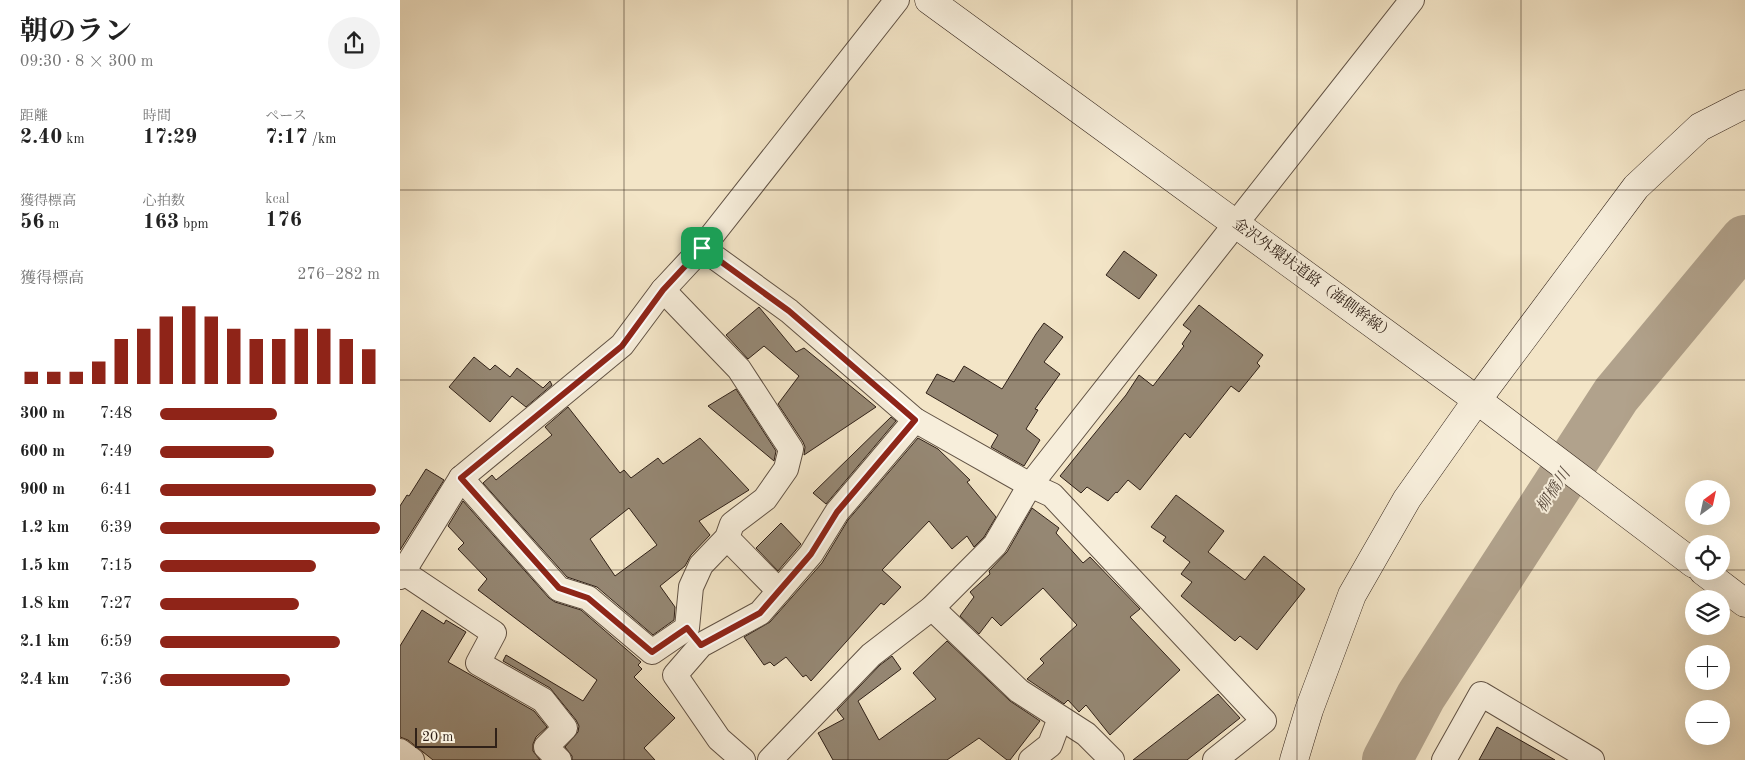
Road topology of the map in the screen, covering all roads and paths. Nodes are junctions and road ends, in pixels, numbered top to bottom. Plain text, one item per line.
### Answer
1 (897, 0) edge
2 (929, 0) edge
3 (1412, 0) edge
4 (1745, 104) edge
5 (1236, 224) junction
6 (702, 248) junction
7 (663, 290) junction
8 (1477, 400) junction
9 (915, 420) junction
10 (461, 478) junction
11 (1030, 485) junction
12 (727, 538) junction
13 (1685, 557) edge
14 (402, 575) edge
15 (1715, 580) edge
16 (779, 591) junction
17 (1745, 603) edge
18 (932, 608) junction
19 (694, 637) junction
20 (652, 652) junction
21 (675, 675) junction
22 (1060, 718) junction
23 (400, 751) edge
24 (412, 760) edge
25 (559, 760) edge
26 (743, 760) edge
27 (770, 760) edge
28 (1031, 760) edge
29 (1112, 760) edge
30 (1215, 760) edge
31 (1294, 760) edge
32 (1444, 760) edge
33 (1592, 760) edge

1 - 6 street
2 - 5 street, 金沢外環状道路（海側幹線）
3 - 5 street
4 - 8 street
5 - 8 street, 金沢外環状道路（海側幹線）
5 - 11 street
6 - 7 street
6 - 9 street
7 - 10 street
7 - 12 street
8 - 13 street, 金沢外環状道路（海側幹線）
8 - 31 street
9 - 11 street
9 - 16 street
10 - 14 street
10 - 20 street
11 - 18 street
11 - 30 street
12 - 16 street
12 - 19 street
14 - 25 street
15 - 17 street
16 - 19 street
18 - 22 street
18 - 27 street
19 - 20 street
19 - 21 street
20 - 21 street
21 - 26 street
22 - 28 street
22 - 29 street
23 - 24 street
32 - 33 street

